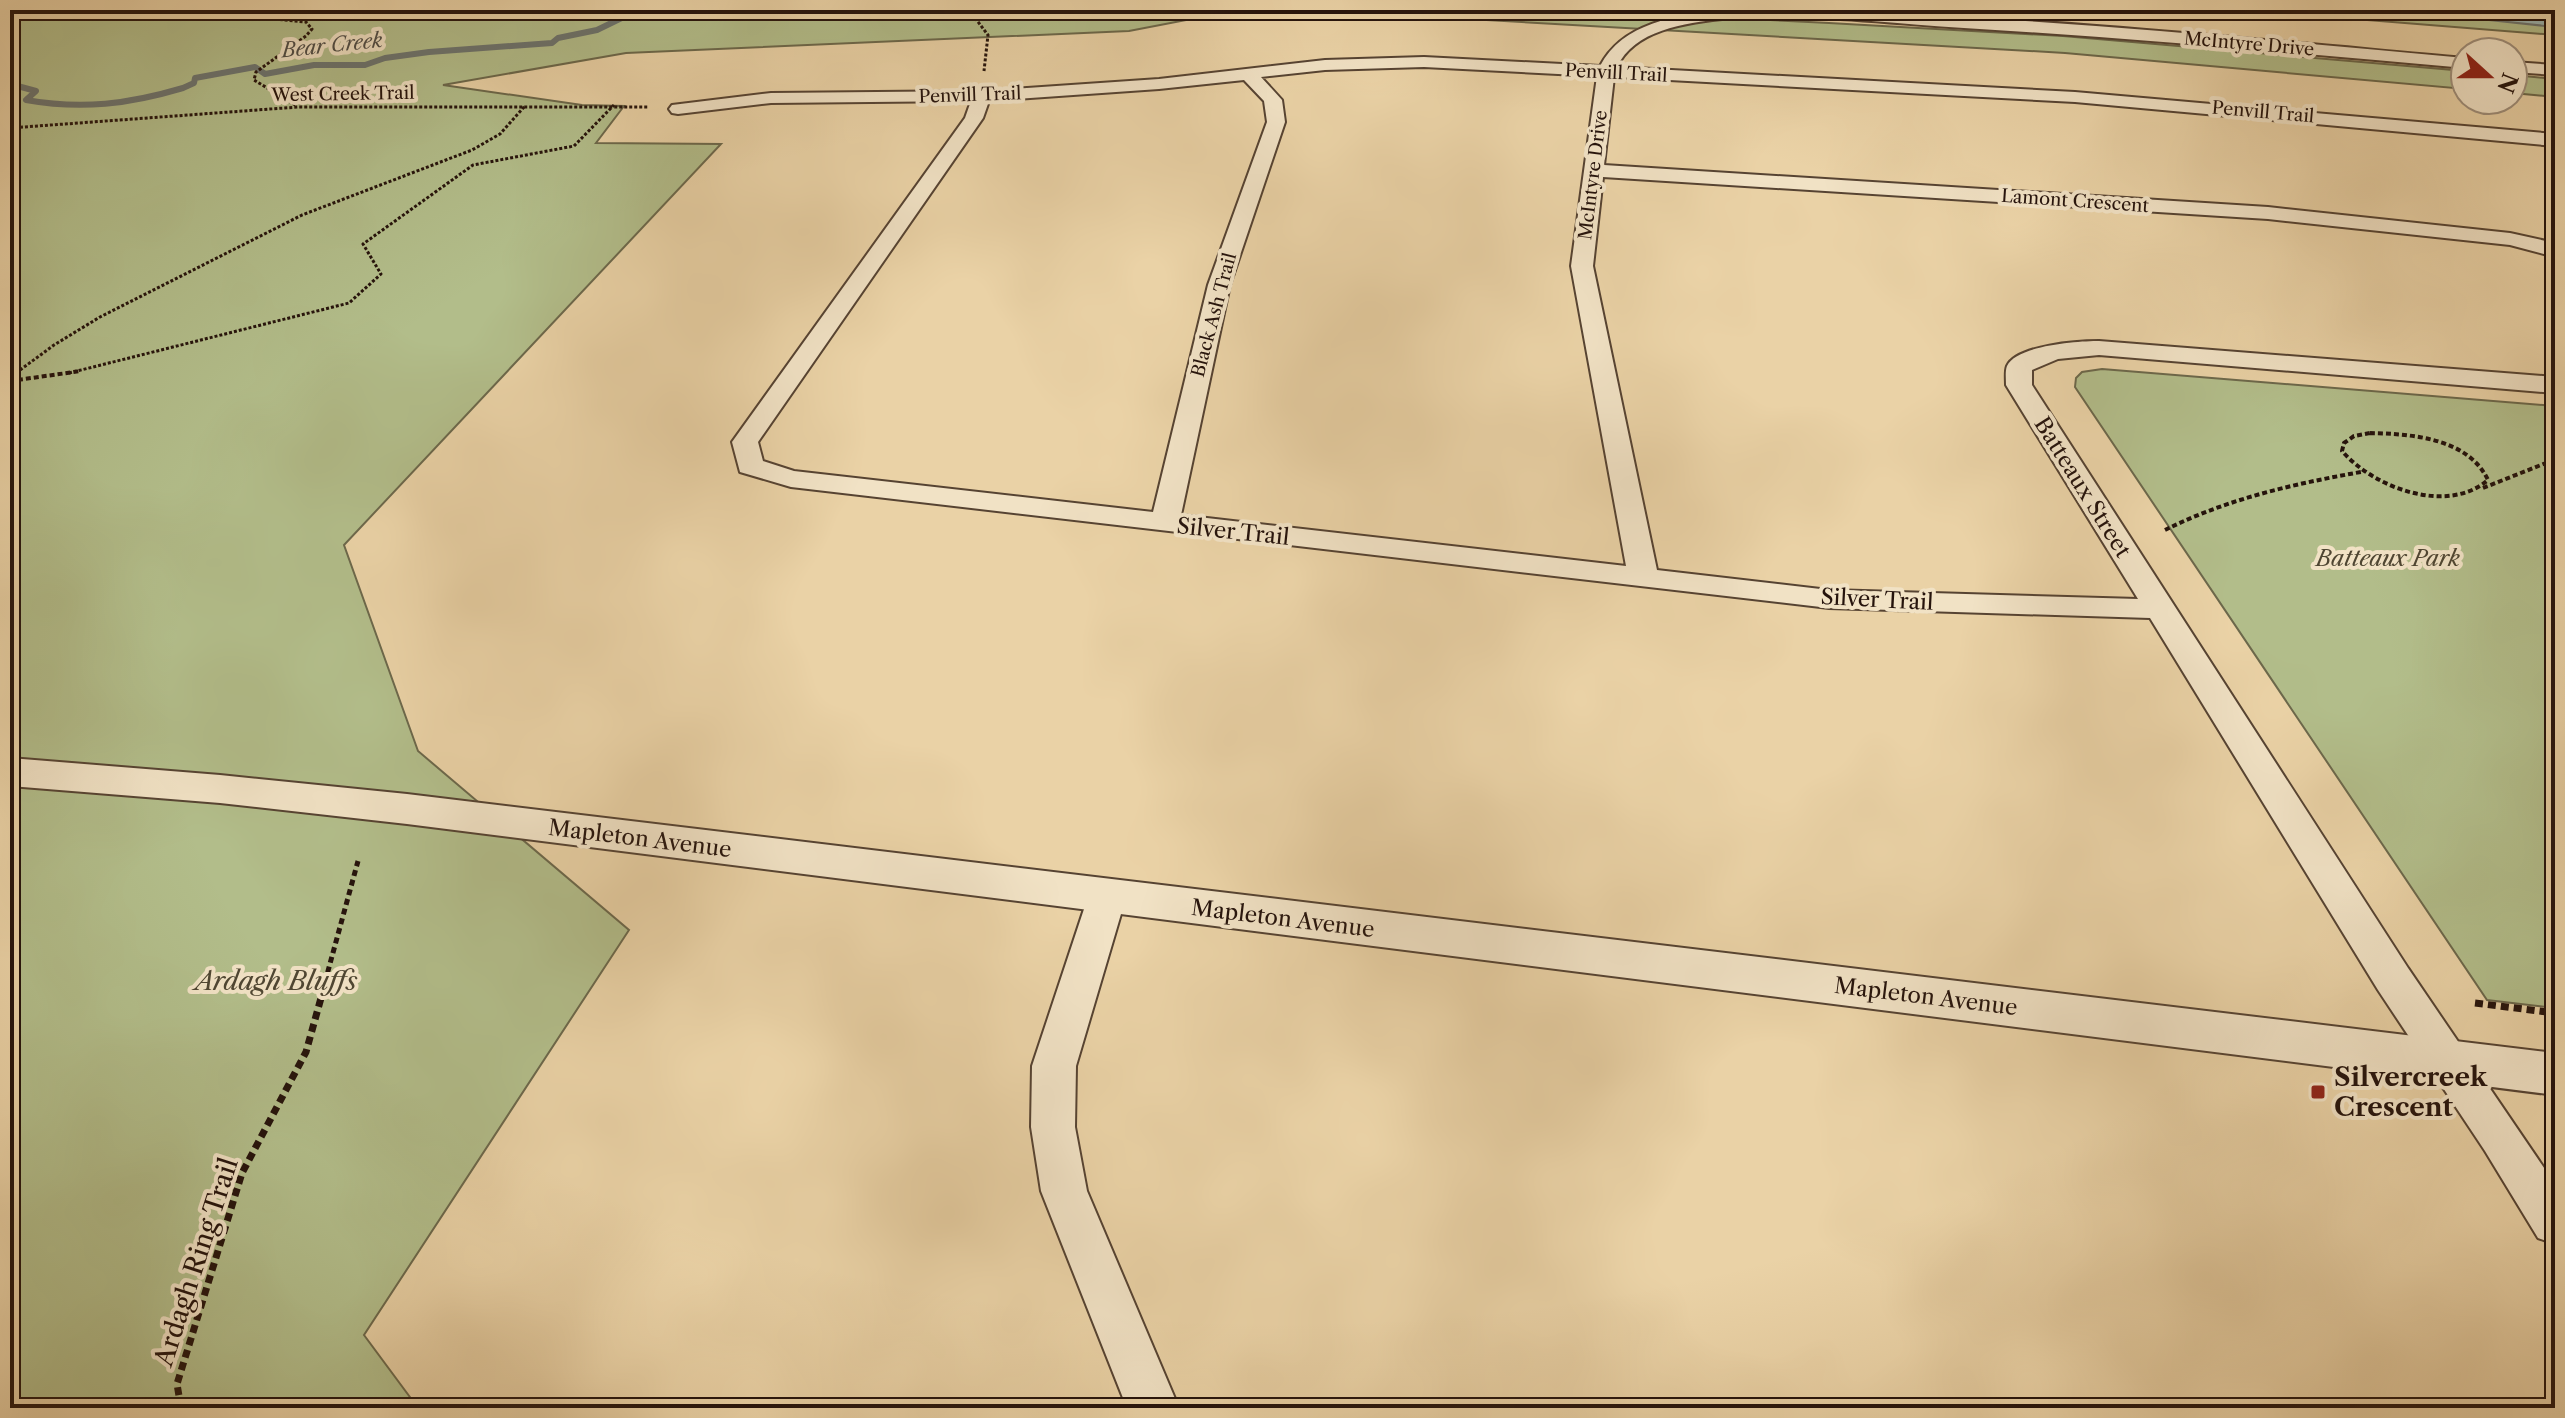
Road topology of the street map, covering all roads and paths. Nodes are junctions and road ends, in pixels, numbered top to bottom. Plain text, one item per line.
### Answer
1 (969, 10) edge
2 (1804, 12) edge
3 (10, 13) edge
4 (988, 35) dead end
5 (2449, 62) edge
6 (2529, 68) edge
7 (2555, 70) edge
8 (1606, 72) junction
9 (1248, 74) junction
10 (982, 96) junction
11 (525, 105) junction
12 (614, 105) junction
13 (298, 107) junction
14 (678, 109) joint
15 (10, 128) edge
16 (2555, 140) edge
17 (1593, 170) junction
18 (2555, 250) edge
19 (10, 379) edge
20 (2555, 385) edge
21 (2555, 463) edge
22 (2361, 472) junction
23 (2483, 488) junction
24 (1165, 523) junction
25 (2165, 530) dead end
26 (1643, 577) junction
27 (2161, 609) junction
28 (10, 772) edge
29 (358, 861) dead end
30 (1107, 897) junction
31 (2475, 1003) dead end
32 (2555, 1013) edge
33 (2448, 1060) junction
34 (2555, 1074) edge
35 (2555, 1224) edge
36 (181, 1408) edge
37 (1153, 1408) edge

1 - 4 path
2 - 5 street, McIntyre Drive
2 - 8 street, McIntyre Drive
3 - 13 path
6 - 7 street
8 - 9 street, Penvill Trail
8 - 16 street, Penvill Trail
8 - 17 street, McIntyre Drive
9 - 10 street, Penvill Trail
9 - 24 street, Black Ash Trail
10 - 14 street, Penvill Trail
10 - 24 street, Silver Trail
11 - 12 path, West Creek Trail
11 - 13 path, West Creek Trail
11 - 19 path
12 - 14 path, West Creek Trail
12 - 19 path
13 - 15 path, West Creek Trail
17 - 18 street, Lamont Crescent
17 - 26 street, McIntyre Drive
20 - 27 street, Batteaux Street
21 - 23 path
22 - 23 path
22 - 23 path
22 - 25 path
24 - 26 street, Silver Trail
26 - 27 street, Silver Trail
27 - 33 street, Batteaux Street
28 - 30 street, Mapleton Avenue
29 - 36 path, Ardagh Ring Trail
30 - 33 street, Mapleton Avenue
30 - 37 street
31 - 32 path
33 - 34 street, Mapleton Avenue
33 - 35 street

